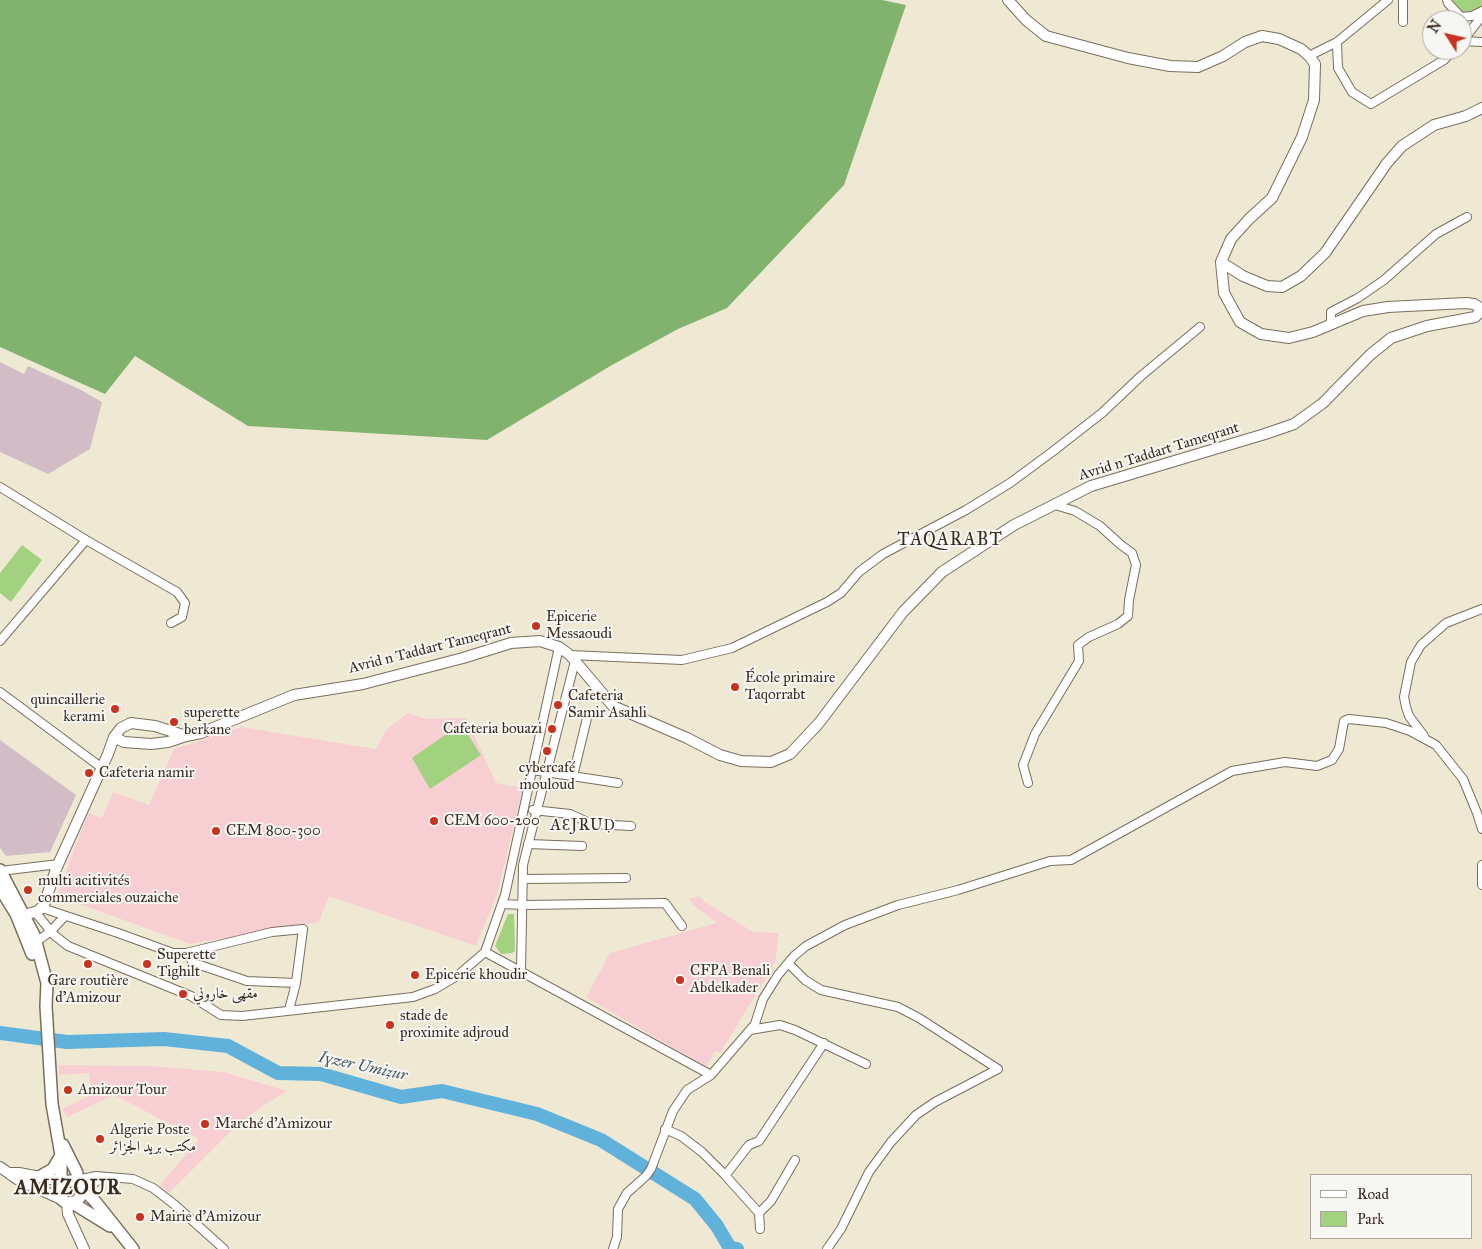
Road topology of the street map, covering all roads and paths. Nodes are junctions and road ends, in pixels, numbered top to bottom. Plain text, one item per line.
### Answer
1 (1008, 0) edge
2 (1388, 0) edge
3 (1403, 0) edge
4 (1447, 0) edge
5 (1482, 11) edge
6 (1482, 16) edge
7 (1402, 22) dead end
8 (1472, 29) edge
9 (1337, 42) junction
10 (1309, 56) junction
11 (1444, 60) edge
12 (1482, 108) edge
13 (1467, 217) dead end
14 (1221, 262) junction
15 (1482, 310) edge
16 (1331, 324) junction
17 (1200, 327) dead end
18 (0, 487) edge
19 (1055, 504) junction
20 (86, 540) junction
21 (1482, 609) edge
22 (171, 623) dead end
23 (0, 641) edge
24 (559, 648) junction
25 (572, 658) junction
26 (0, 692) edge
27 (588, 714) dead end
28 (186, 736) junction
29 (114, 737) junction
30 (1425, 738) junction
31 (102, 768) junction
32 (532, 770) junction
33 (546, 771) junction
34 (573, 776) junction
35 (618, 783) dead end
36 (1028, 784) dead end
37 (524, 808) junction
38 (536, 810) junction
39 (631, 826) dead end
40 (1482, 829) edge
41 (528, 844) junction
42 (582, 846) dead end
43 (58, 864) junction
44 (1482, 865) edge
45 (0, 870) edge
46 (626, 878) dead end
47 (523, 879) junction
48 (1482, 884) edge
49 (0, 888) edge
50 (502, 904) junction
51 (523, 905) junction
52 (30, 913) junction
53 (65, 916) junction
54 (682, 926) dead end
55 (51, 931) junction
56 (36, 942) junction
57 (485, 952) junction
58 (186, 953) junction
59 (788, 963) junction
60 (521, 971) junction
61 (296, 983) junction
62 (46, 1006) junction
63 (289, 1010) junction
64 (750, 1030) junction
65 (824, 1044) junction
66 (866, 1064) dead end
67 (711, 1075) junction
68 (665, 1128) junction
69 (59, 1138) junction
70 (61, 1155) junction
71 (795, 1160) dead end
72 (0, 1167) edge
73 (10, 1173) junction
74 (724, 1174) junction
75 (39, 1177) junction
76 (104, 1177) junction
77 (73, 1185) junction
78 (67, 1201) junction
79 (759, 1213) junction
80 (760, 1230) dead end
81 (123, 1236) junction
82 (84, 1249) edge
83 (133, 1249) edge
84 (224, 1249) edge
85 (613, 1249) edge
86 (827, 1249) edge

1 - 10 main road
2 - 9 street
3 - 7 street
4 - 5 street
6 - 8 street
9 - 10 street
9 - 11 street
10 - 14 main road, Avrid n Taddart Tameqrant
12 - 14 main road
13 - 16 street
14 - 16 main road, Avrid n Taddart Tameqrant
15 - 16 main road, Avrid n Taddart Tameqrant
15 - 19 main road, Avrid n Taddart Tameqrant
17 - 25 street
18 - 20 street
19 - 25 main road, Avrid n Taddart Tameqrant
19 - 36 street
20 - 22 street
20 - 23 street
21 - 30 street
24 - 25 main road, Avrid n Taddart Tameqrant
24 - 28 main road, Avrid n Taddart Tameqrant
24 - 32 street
25 - 33 street
26 - 31 street
27 - 34 street
28 - 29 main road, Avrid n Taddart Tameqrant
28 - 29 main road
29 - 31 main road
30 - 40 street
30 - 59 street
31 - 43 main road
32 - 33 street
32 - 37 street
33 - 34 street
33 - 38 street
34 - 35 street
37 - 38 street
37 - 50 street
38 - 39 street
38 - 41 street
41 - 42 street
41 - 47 street
43 - 45 street
43 - 52 main road
44 - 48 street
45 - 52 main road
46 - 47 street
47 - 51 street
49 - 52 main road
50 - 51 street
50 - 57 street
51 - 54 street
51 - 60 street
52 - 53 street
52 - 55 street
52 - 56 main road
52 - 62 main road
53 - 55 street
53 - 58 street
55 - 56 street
55 - 63 street
56 - 62 main road
57 - 60 street
57 - 63 street
58 - 61 street
58 - 61 street
59 - 64 street
59 - 86 street
60 - 67 street
61 - 63 street
62 - 69 main road
64 - 65 street
64 - 67 street
65 - 66 street
65 - 74 street
67 - 68 street
68 - 74 street
68 - 85 street
69 - 70 main road
69 - 77 main road
70 - 75 main road
70 - 77 main road
71 - 79 street
72 - 73 main road
73 - 75 main road
73 - 78 main road
74 - 79 street
75 - 77 main road
76 - 77 street
76 - 77 street
76 - 84 street
77 - 78 main road
77 - 78 main road
77 - 81 main road
78 - 81 main road
78 - 82 main road
79 - 80 street
81 - 83 main road

